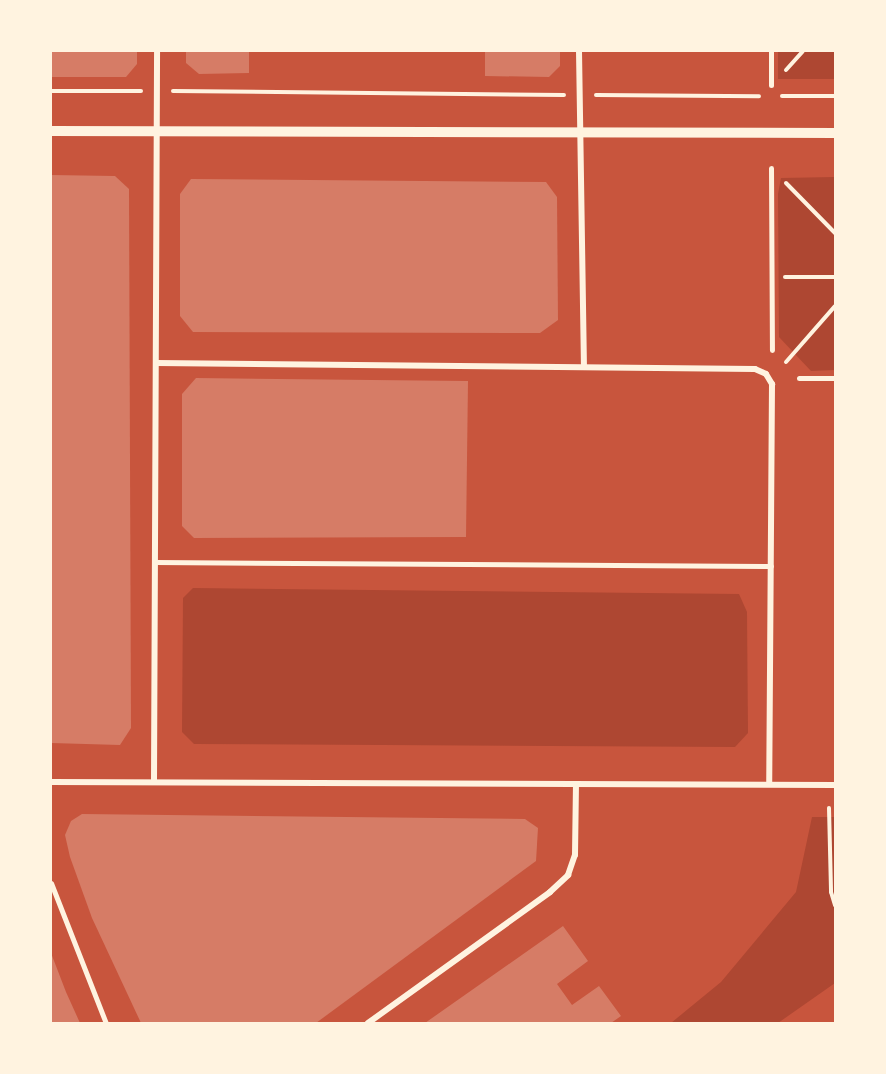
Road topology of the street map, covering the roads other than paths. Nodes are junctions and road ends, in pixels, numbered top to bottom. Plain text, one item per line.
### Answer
1 (157, 51) edge
2 (579, 51) edge
3 (771, 51) edge
4 (771, 85) dead end
5 (51, 130) edge
6 (158, 131) junction
7 (583, 132) junction
8 (835, 133) edge
9 (771, 168) road end
10 (772, 350) dead end
11 (156, 363) junction
12 (584, 366) junction
13 (799, 378) dead end
14 (835, 378) edge
15 (155, 562) junction
16 (771, 566) junction
17 (51, 782) edge
18 (154, 782) junction
19 (576, 784) junction
20 (769, 784) junction
21 (835, 785) edge
22 (51, 883) edge
23 (106, 1023) edge
24 (368, 1023) edge

1 - 6 street
2 - 7 street
3 - 4 street
5 - 6 street
6 - 7 street
6 - 11 street
7 - 8 street
7 - 12 street
9 - 10 street
11 - 12 street
11 - 15 street
12 - 16 street
13 - 14 street
15 - 16 street
15 - 18 street
16 - 20 street
17 - 18 street
18 - 19 street
19 - 20 street
19 - 24 street
20 - 21 street
22 - 23 street

